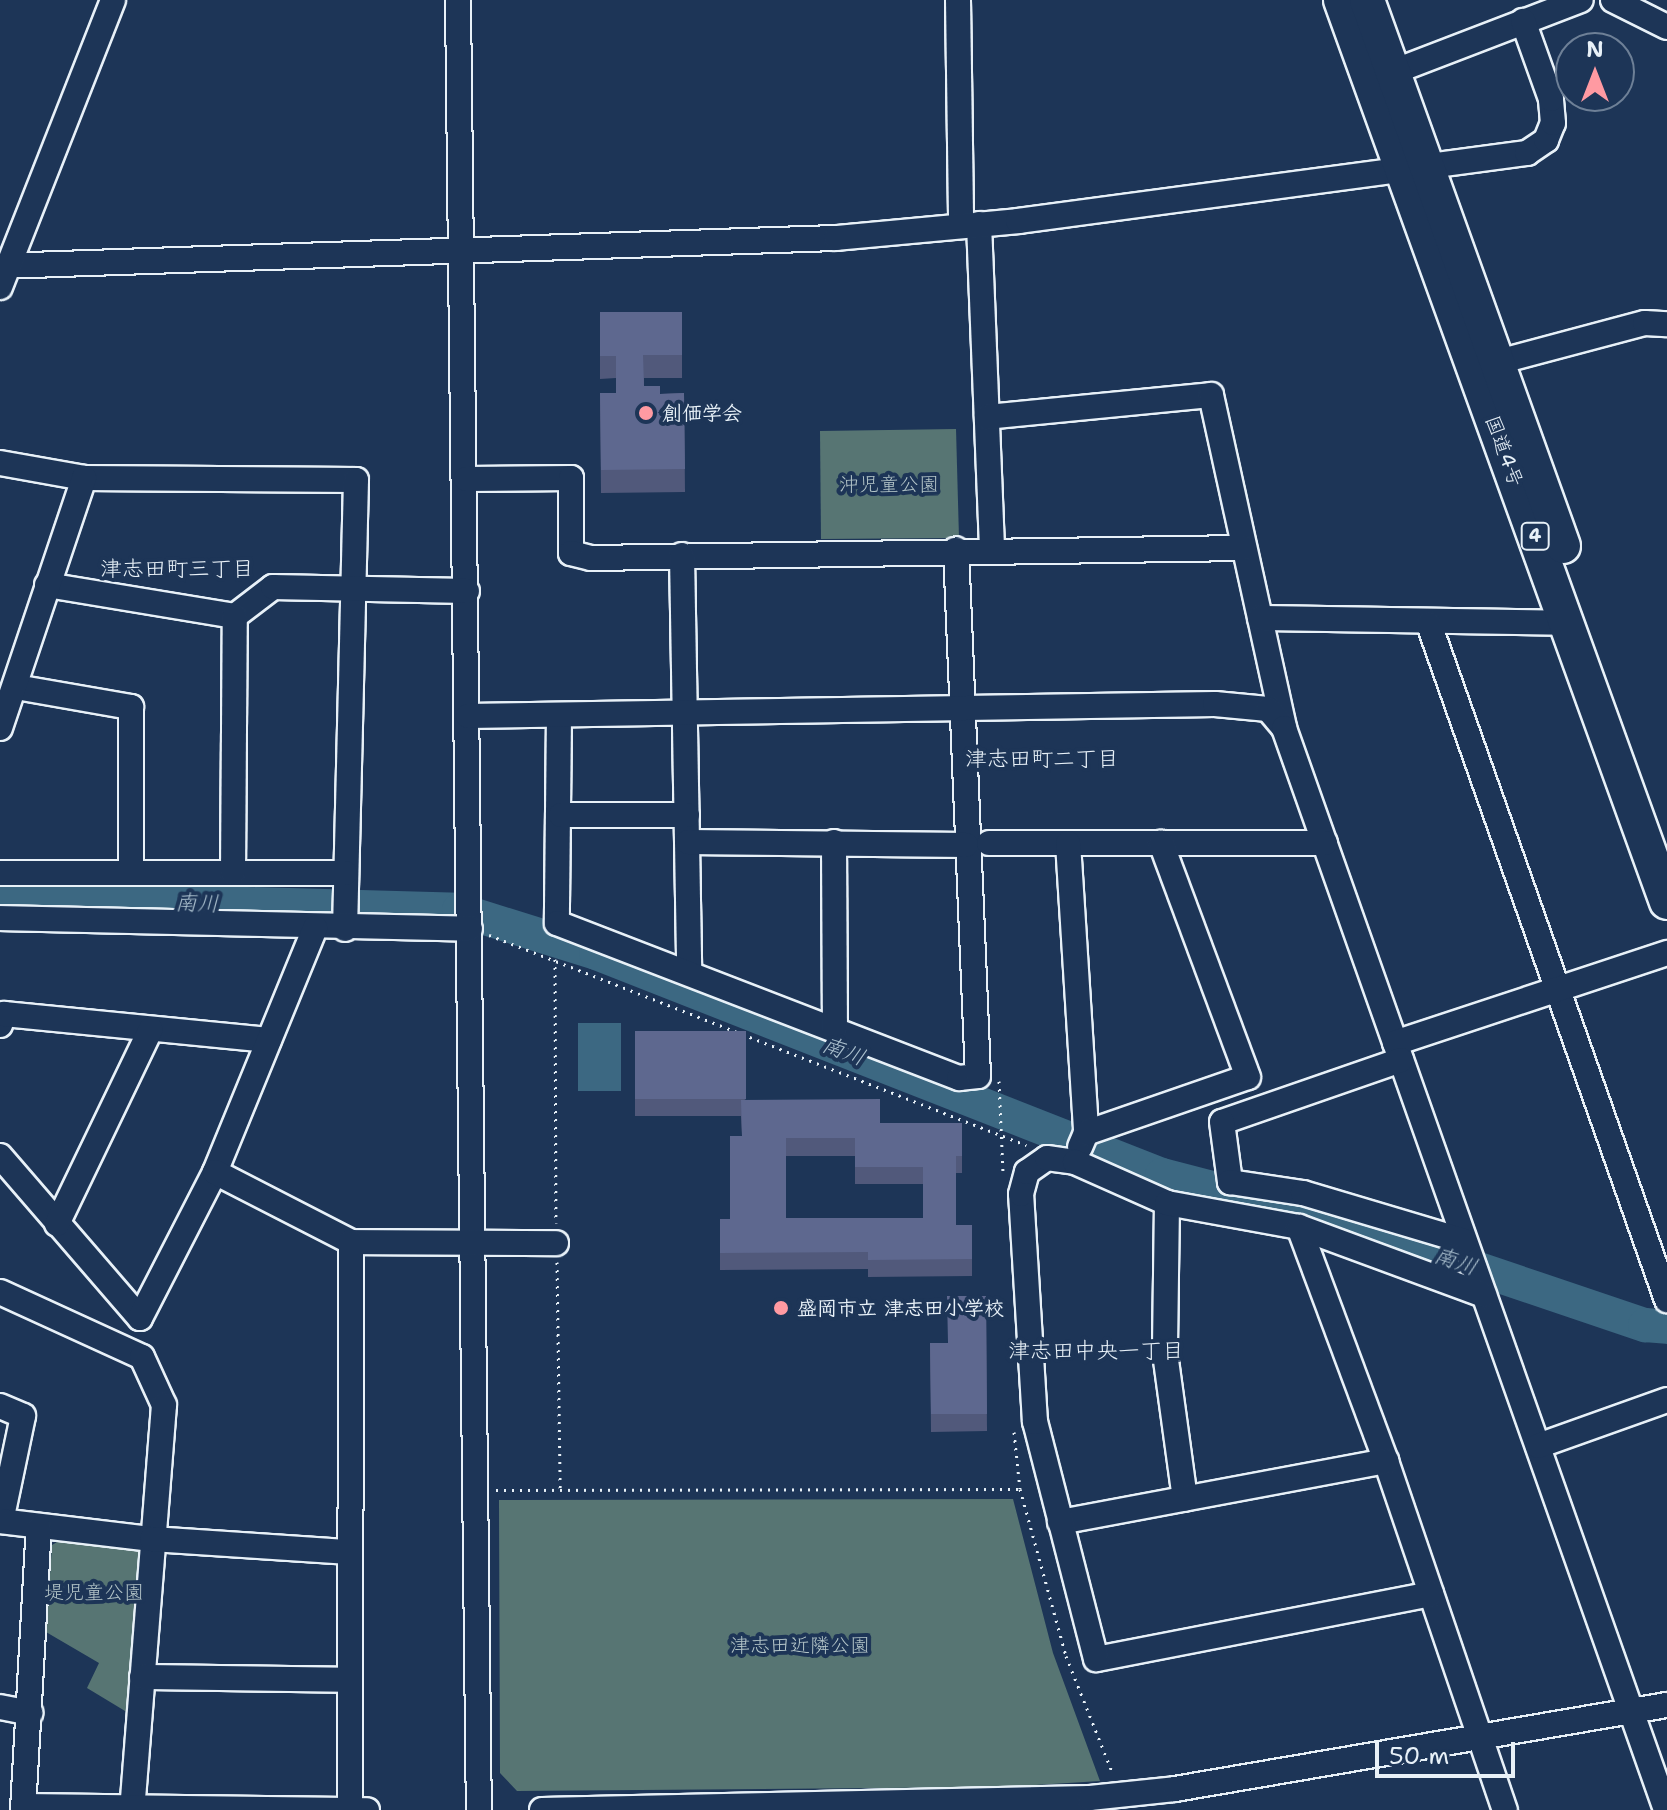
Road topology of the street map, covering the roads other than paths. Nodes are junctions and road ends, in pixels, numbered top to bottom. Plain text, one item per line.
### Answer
1 (113, 0) edge
2 (458, 0) edge
3 (958, 0) edge
4 (1341, 0) edge
5 (1367, 0) edge
6 (1581, 0) edge
7 (1613, 0) edge
8 (1523, 21) junction
9 (1667, 27) edge
10 (1393, 72) junction
11 (1412, 170) junction
12 (970, 225) junction
13 (460, 253) junction
14 (2, 273) edge
15 (1667, 324) edge
16 (1498, 362) junction
17 (987, 417) junction
18 (0, 463) edge
19 (84, 478) junction
20 (466, 479) junction
21 (1244, 548) junction
22 (956, 549) junction
23 (992, 549) junction
24 (682, 555) junction
25 (47, 585) junction
26 (355, 589) junction
27 (467, 591) junction
28 (235, 616) junction
29 (1260, 618) junction
30 (1567, 623) junction
31 (1429, 624) junction
32 (16, 687) junction
33 (961, 709) junction
34 (686, 712) junction
35 (559, 715) junction
36 (468, 716) junction
37 (0, 728) edge
38 (1284, 728) junction
39 (561, 815) junction
40 (687, 815) junction
41 (1667, 836) edge
42 (688, 842) junction
43 (834, 842) junction
44 (1068, 843) junction
45 (1161, 843) junction
46 (1325, 843) junction
47 (977, 844) junction
48 (0, 873) edge
49 (131, 873) junction
50 (233, 873) junction
51 (345, 873) junction
52 (1667, 902) edge
53 (0, 918) edge
54 (315, 928) junction
55 (345, 929) junction
56 (470, 929) junction
57 (1667, 953) edge
58 (689, 973) junction
59 (1558, 989) junction
60 (0, 1025) edge
61 (151, 1029) junction
62 (835, 1029) junction
63 (269, 1040) junction
64 (1398, 1052) junction
65 (1221, 1086) junction
66 (1222, 1122) junction
67 (1080, 1148) junction
68 (0, 1156) edge
69 (215, 1172) junction
70 (1167, 1203) junction
71 (57, 1224) junction
72 (1299, 1227) junction
73 (1464, 1241) junction
74 (351, 1242) junction
75 (473, 1242) junction
76 (556, 1243) dead end
77 (0, 1292) edge
78 (1484, 1295) junction
79 (1667, 1300) edge
80 (1667, 1400) edge
81 (0, 1406) edge
82 (1538, 1446) junction
83 (1386, 1461) junction
84 (1185, 1499) junction
85 (1, 1521) edge
86 (1060, 1522) junction
87 (39, 1528) junction
88 (152, 1539) junction
89 (350, 1552) junction
90 (1431, 1594) junction
91 (142, 1677) junction
92 (350, 1680) junction
93 (1667, 1705) edge
94 (0, 1707) edge
95 (1631, 1710) junction
96 (30, 1713) junction
97 (1480, 1736) junction
98 (1131, 1799) edge
99 (782, 1807) edge
100 (23, 1808) edge
101 (132, 1809) edge
102 (234, 1809) edge
103 (350, 1810) edge
104 (367, 1810) edge
105 (479, 1810) edge
106 (542, 1810) edge
107 (1505, 1810) edge
108 (1666, 1810) edge

1 - 14 street
2 - 13 street
3 - 12 street
4 - 11 highway, 国道4号 / 4
5 - 10 highway, 国道4号 / 4
6 - 8 street
7 - 9 street
8 - 10 street
8 - 11 street
10 - 11 highway, 国道4号 / 4
11 - 12 street
11 - 16 highway, 国道4号 / 4
11 - 30 highway, 国道4号 / 4
12 - 13 street
12 - 17 street
13 - 14 street
13 - 20 street
15 - 16 street
16 - 41 highway, 国道4号 / 4
17 - 21 street
17 - 23 street
18 - 19 street
19 - 25 street
19 - 26 street
20 - 24 street
20 - 27 street
21 - 23 street
21 - 29 street
22 - 23 street
22 - 24 street
22 - 33 street
24 - 34 street
25 - 28 street
25 - 32 street
26 - 27 street
26 - 28 street
26 - 51 street
27 - 36 street
28 - 50 street
29 - 31 street
29 - 38 street
30 - 31 street
30 - 52 highway, 国道4号 / 4
31 - 59 street
32 - 37 street
32 - 49 street
33 - 34 street
33 - 38 street
33 - 47 street
34 - 35 street
34 - 40 street
35 - 36 street
35 - 39 street
36 - 56 street
38 - 46 street
39 - 40 street
39 - 58 street
40 - 42 street
42 - 43 street
42 - 58 street
43 - 47 street
43 - 62 street
44 - 45 street
44 - 47 street
44 - 67 street
45 - 46 street
45 - 65 street
46 - 64 street
47 - 62 street
48 - 49 street
49 - 50 street
50 - 51 street
51 - 55 street
53 - 54 street
54 - 55 street
54 - 63 street
55 - 56 street
56 - 75 street
57 - 59 street
58 - 62 street
59 - 64 street
59 - 79 street
60 - 61 street
61 - 63 street
61 - 71 street
63 - 69 street
64 - 66 street
64 - 73 street
65 - 66 street
65 - 67 street
66 - 73 street
67 - 70 street
67 - 86 street
68 - 71 street
69 - 71 street
69 - 74 street
70 - 72 street
70 - 84 street
72 - 78 street
72 - 83 street
73 - 78 street
74 - 75 street
74 - 89 street
75 - 76 street
75 - 105 street
77 - 88 street
78 - 82 street
80 - 82 street
81 - 85 street
82 - 95 street
83 - 84 street
83 - 90 street
84 - 86 street
85 - 87 street
86 - 90 street
87 - 88 street
87 - 96 street
88 - 89 street
88 - 91 street
89 - 92 street
90 - 97 street
91 - 92 street
91 - 101 street
92 - 103 street
93 - 95 street
94 - 96 street
95 - 97 street
95 - 108 street
96 - 100 street
97 - 98 street
97 - 107 street
98 - 99 street
99 - 106 street
100 - 101 street
101 - 102 street
102 - 103 street
103 - 104 street

